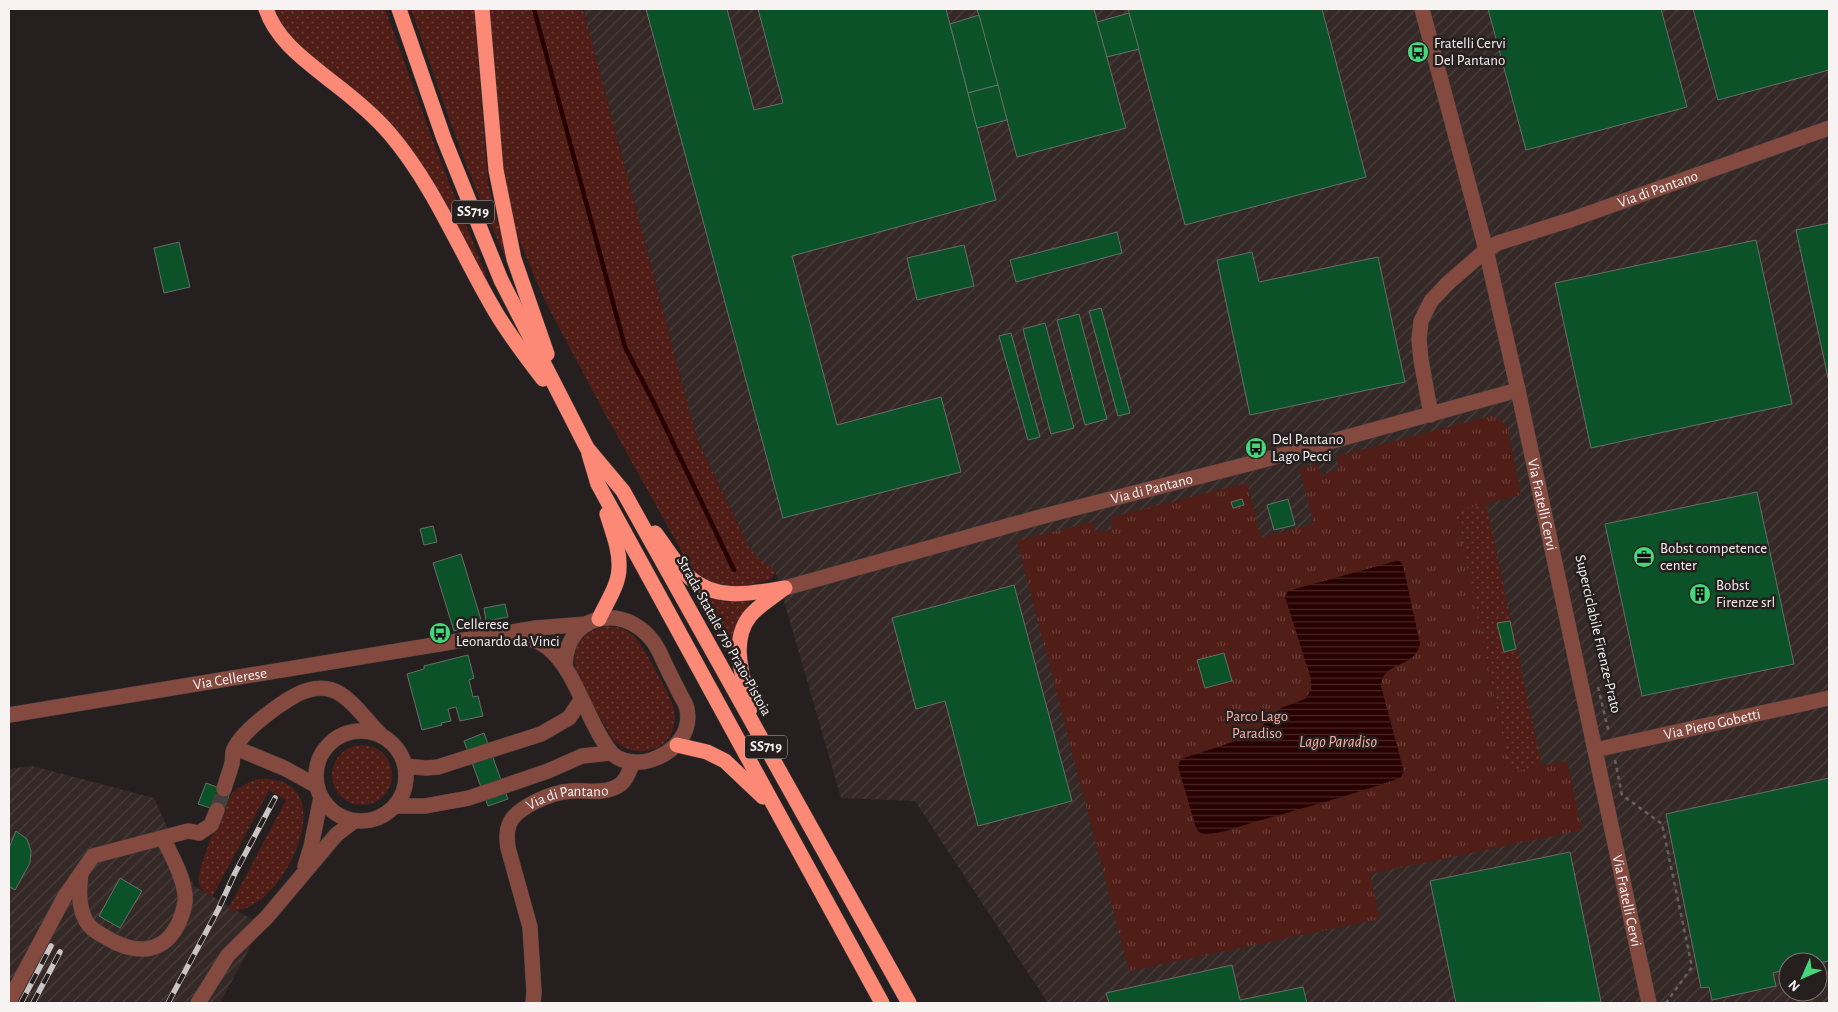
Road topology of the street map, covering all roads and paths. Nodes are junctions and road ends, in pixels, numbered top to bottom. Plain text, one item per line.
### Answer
1 (266, 9) edge
2 (398, 9) edge
3 (482, 9) edge
4 (1422, 9) edge
5 (1829, 128) edge
6 (1486, 250) junction
7 (1518, 390) junction
8 (566, 408) junction
9 (1431, 415) junction
10 (588, 448) junction
11 (598, 484) junction
12 (623, 491) junction
13 (785, 588) junction
14 (593, 622) junction
15 (497, 635) junction
16 (565, 666) junction
17 (1597, 680) dead end
18 (1829, 698) edge
19 (581, 700) junction
20 (9, 715) edge
21 (754, 725) junction
22 (381, 735) junction
23 (677, 745) junction
24 (1612, 746) junction
25 (234, 750) junction
26 (1595, 750) junction
27 (610, 752) junction
28 (632, 762) junction
29 (405, 766) junction
30 (219, 788) tunnel mouth
31 (319, 792) junction
32 (395, 806) junction
33 (212, 808) tunnel mouth
34 (778, 812) junction
35 (354, 820) junction
36 (162, 838) junction
37 (81, 871) junction
38 (304, 872) junction
39 (9, 1001) edge
40 (198, 1003) edge
41 (533, 1003) edge
42 (882, 1003) edge
43 (909, 1003) edge
44 (1649, 1003) edge
45 (1666, 1003) edge

1 - 8 highway
2 - 8 highway, Strada Statale 719 Prato-Pistoia / SS719
3 - 8 highway
4 - 6 street, Via Fratelli Cervi
5 - 6 street, Via di Pantano
6 - 7 street, Via Fratelli Cervi
6 - 9 street, Via di Pantano
7 - 9 street, Via di Pantano
7 - 26 street, Via Fratelli Cervi
8 - 10 highway, Strada Statale 719 Prato-Pistoia / SS719
9 - 13 street, Via di Pantano
10 - 11 highway, Strada Statale 719 Prato-Pistoia / SS719
10 - 12 highway, Strada Statale 719 Prato-Pistoia / SS719
11 - 14 highway
11 - 34 highway, Strada Statale 719 Prato-Pistoia / SS719
12 - 13 highway
12 - 21 highway, Strada Statale 719 Prato-Pistoia / SS719
13 - 21 highway
14 - 15 street
14 - 16 street
14 - 23 street
15 - 16 street
15 - 20 street, Via Cellerese
16 - 19 street
17 - 24 path, Superciclabile Firenze-Prato
18 - 24 street, Via Piero Gobetti
19 - 27 street
19 - 29 street
21 - 43 highway, Strada Statale 719 Prato-Pistoia / SS719
22 - 25 street
22 - 29 street
22 - 31 street
23 - 28 street
23 - 34 highway
24 - 26 street, Via Piero Gobetti
24 - 45 path, Superciclabile Firenze-Prato
25 - 30 street
25 - 31 street
26 - 44 street, Via Fratelli Cervi
27 - 28 street
27 - 32 street
28 - 41 street, Via di Pantano
29 - 32 street
31 - 35 street
31 - 38 street
32 - 35 street
33 - 36 street
34 - 42 highway, Strada Statale 719 Prato-Pistoia / SS719
35 - 38 street
36 - 37 street
36 - 37 street
37 - 39 street
38 - 40 street

